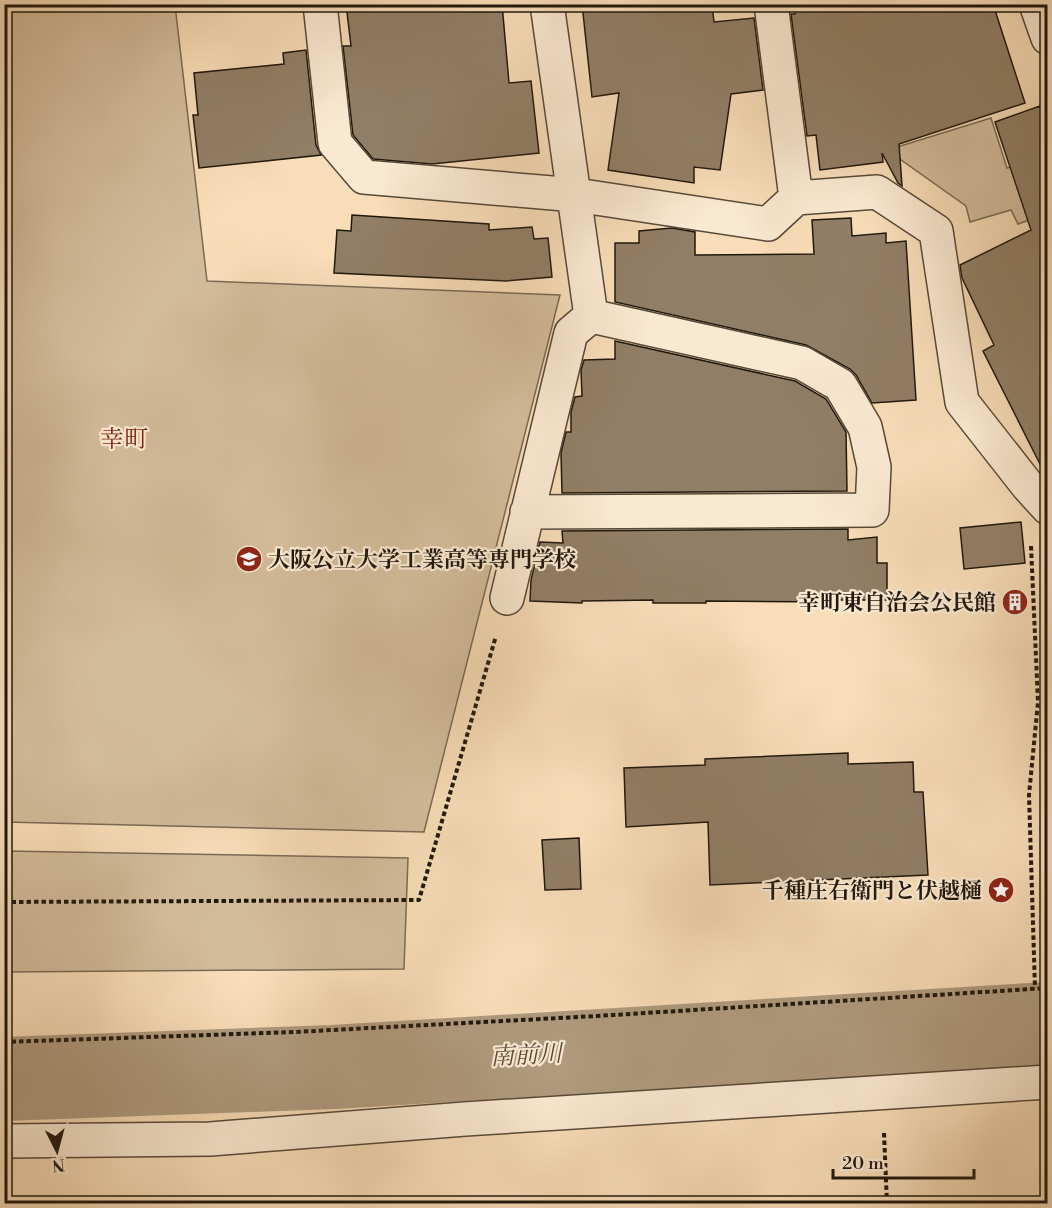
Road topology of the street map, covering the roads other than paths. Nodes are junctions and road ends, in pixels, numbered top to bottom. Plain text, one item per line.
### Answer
1 (320, 4) edge
2 (547, 4) edge
3 (771, 4) edge
4 (1036, 4) edge
5 (1047, 39) edge
6 (576, 195) junction
7 (795, 198) junction
8 (591, 316) junction
9 (1038, 497) edge
10 (527, 512) junction
11 (507, 598) road end
12 (1047, 1082) edge
13 (4, 1141) edge

1 - 6 street
2 - 6 street
3 - 7 street
4 - 5 street
6 - 7 street
6 - 8 street
7 - 9 street
8 - 10 street
8 - 10 street
10 - 11 street
12 - 13 street

